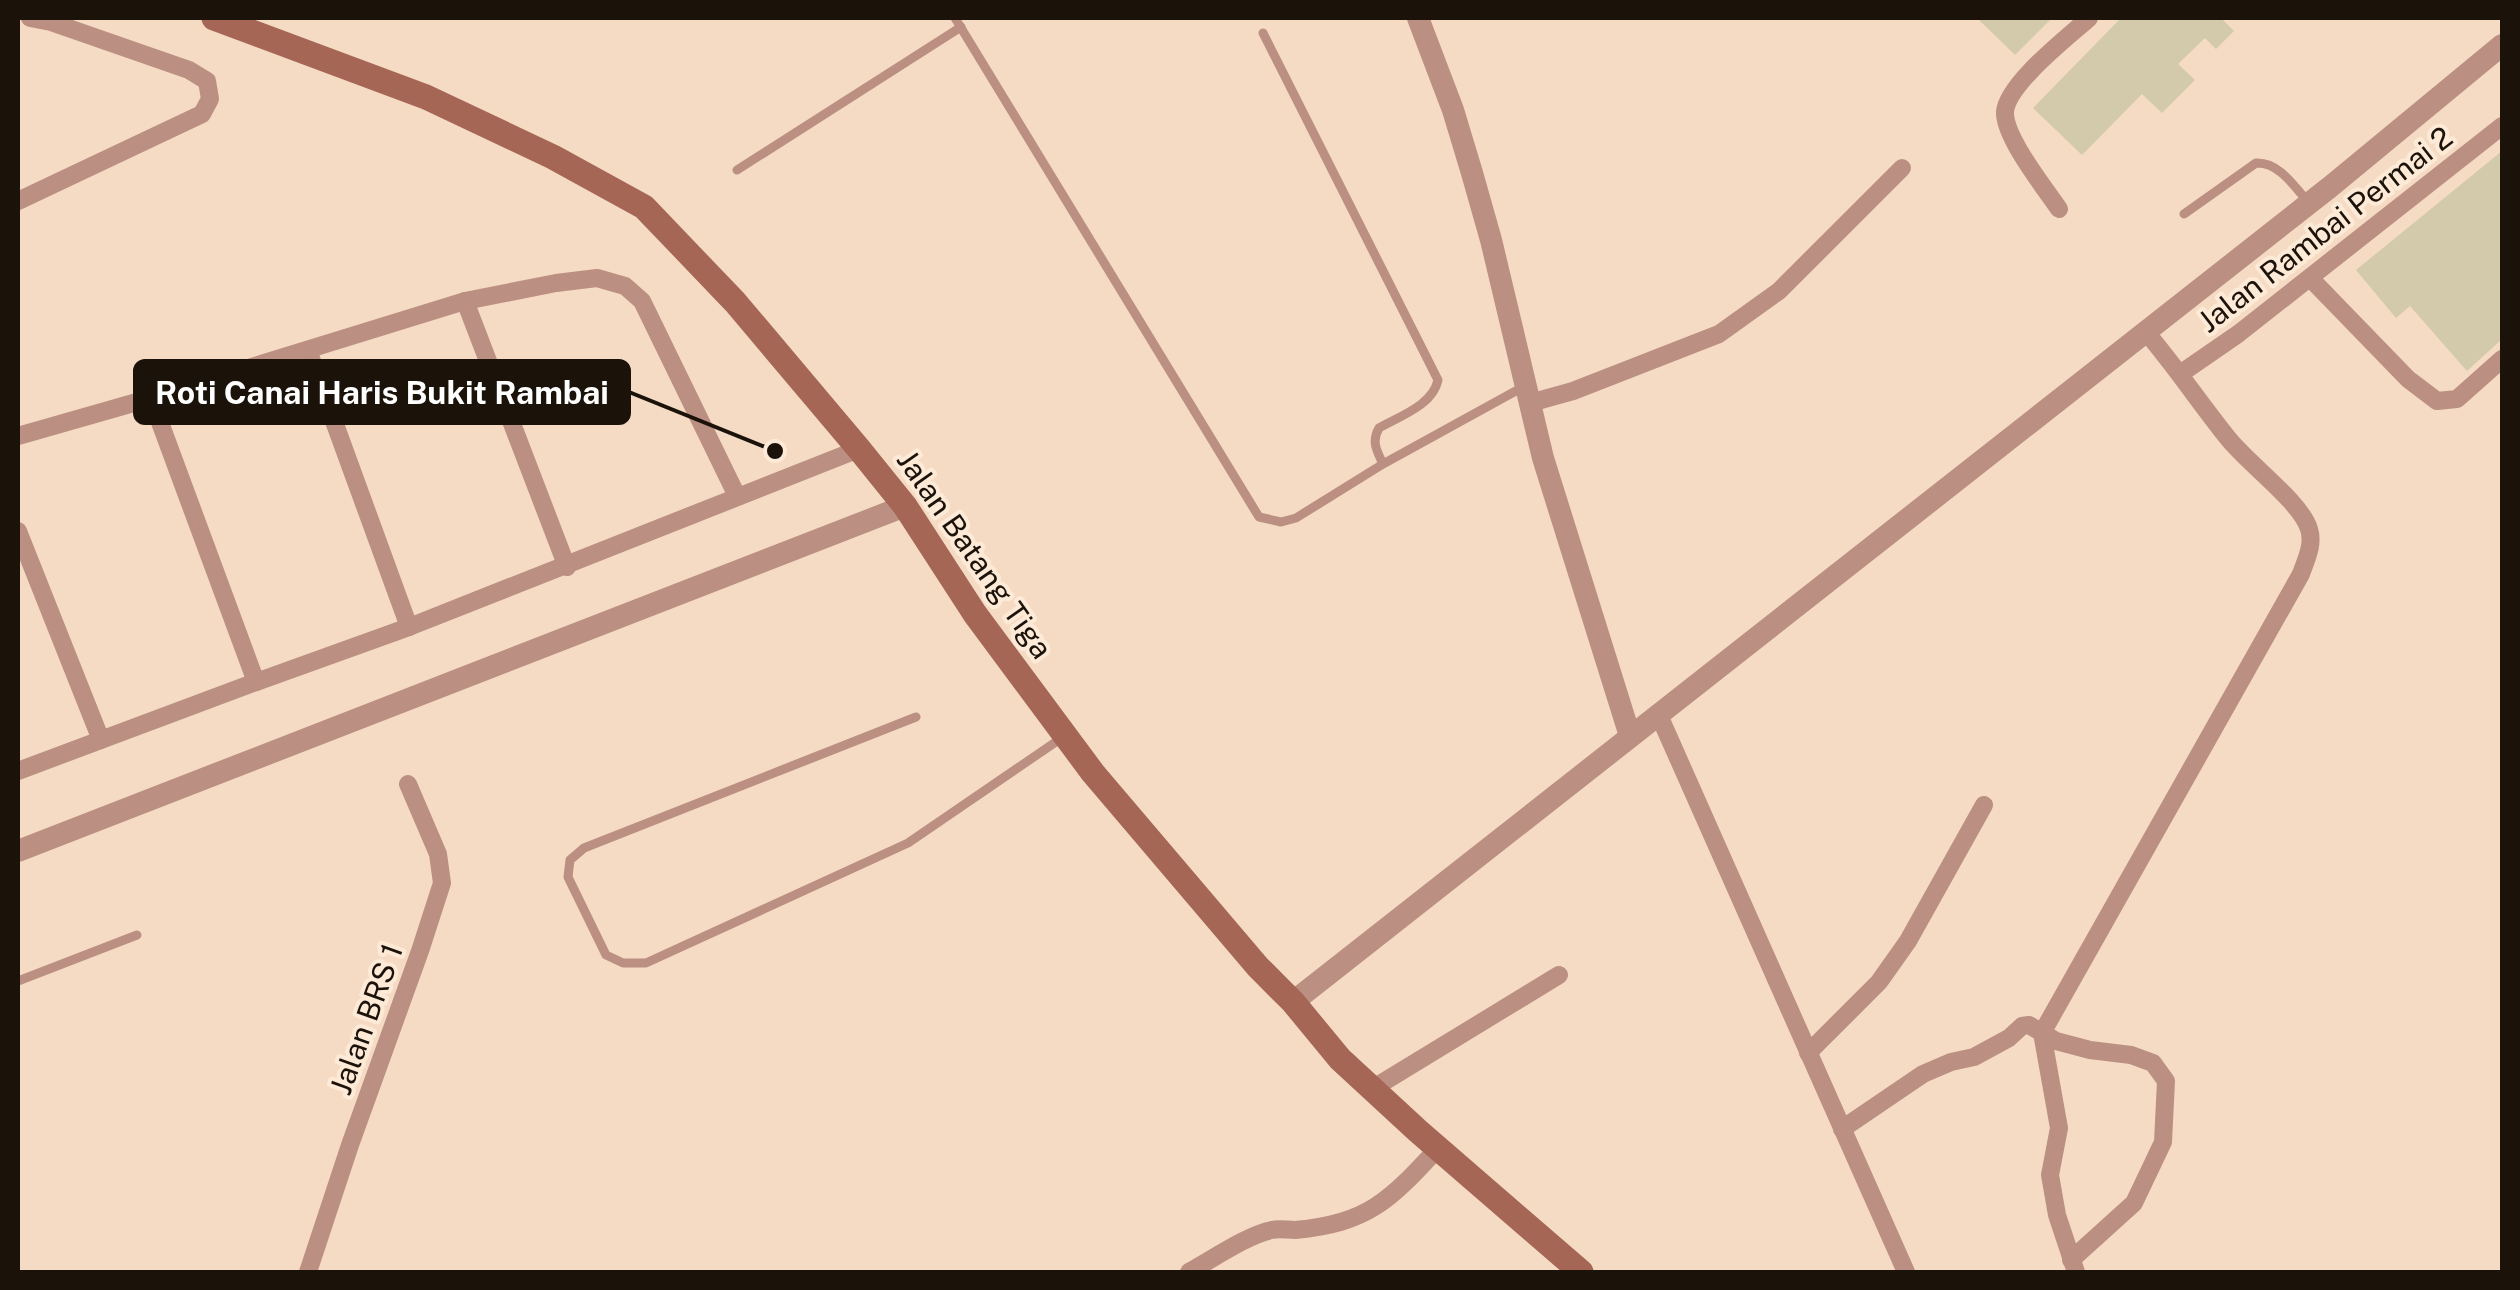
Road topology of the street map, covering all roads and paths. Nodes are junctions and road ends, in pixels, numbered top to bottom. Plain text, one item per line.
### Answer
1 (30, 18) edge
2 (214, 18) edge
3 (1419, 18) edge
4 (2088, 18) edge
5 (52, 20) edge
6 (958, 22) edge
7 (1263, 34) dead end
8 (2502, 45) edge
9 (2502, 126) edge
10 (1902, 168) dead end
11 (737, 170) dead end
12 (18, 201) edge
13 (2309, 204) junction
14 (2058, 208) dead end
15 (2184, 214) dead end
16 (2310, 278) junction
17 (466, 301) junction
18 (2146, 332) junction
19 (308, 350) junction
20 (2502, 360) edge
21 (2180, 374) junction
22 (1528, 395) junction
23 (151, 398) junction
24 (18, 436) edge
25 (859, 449) junction
26 (1384, 464) junction
27 (737, 496) junction
28 (905, 506) junction
29 (18, 531) edge
30 (567, 566) junction
31 (409, 627) junction
32 (256, 682) junction
33 (1658, 713) junction
34 (916, 717) dead end
35 (1065, 736) junction
36 (1630, 736) junction
37 (101, 740) junction
38 (18, 771) edge
39 (408, 784) dead end
40 (1984, 805) dead end
41 (18, 852) edge
42 (137, 935) dead end
43 (1559, 976) dead end
44 (18, 981) edge
45 (1293, 1002) junction
46 (2042, 1033) junction
47 (1808, 1053) junction
48 (1372, 1088) junction
49 (1842, 1129) junction
50 (1438, 1148) junction
51 (2074, 1266) edge
52 (308, 1272) edge
53 (1189, 1272) edge
54 (1581, 1272) edge
55 (1906, 1272) edge

1 - 5 street
2 - 25 main road, Jalan Batang Tiga
3 - 22 street
4 - 14 street
5 - 12 street
6 - 11 lane
6 - 26 lane
7 - 26 lane
8 - 13 street
9 - 16 street, Jalan Rambai Permai 2
10 - 22 street
13 - 15 lane
13 - 18 street
16 - 20 street
16 - 21 street, Jalan Rambai Permai 2
17 - 19 street
17 - 27 street
17 - 30 street
18 - 21 street
18 - 33 street
19 - 23 street
19 - 31 street
21 - 46 street
22 - 26 lane
22 - 36 street
23 - 24 street
23 - 32 street
25 - 27 street
25 - 28 main road, Jalan Batang Tiga
27 - 30 street
28 - 35 main road, Jalan Batang Tiga
28 - 41 street
29 - 37 street
30 - 31 street
31 - 32 street
32 - 37 street
33 - 36 street
33 - 47 street
34 - 35 lane
35 - 45 main road, Jalan Batang Tiga
36 - 45 street
37 - 38 street
39 - 52 street, Jalan BRS 1
40 - 47 street
42 - 44 lane
43 - 48 street
45 - 48 main road, Jalan Batang Tiga
46 - 49 street
46 - 51 street
46 - 51 street
47 - 49 street
48 - 50 main road, Jalan Batang Tiga
49 - 55 street
50 - 53 street
50 - 54 main road, Jalan Batang Tiga

